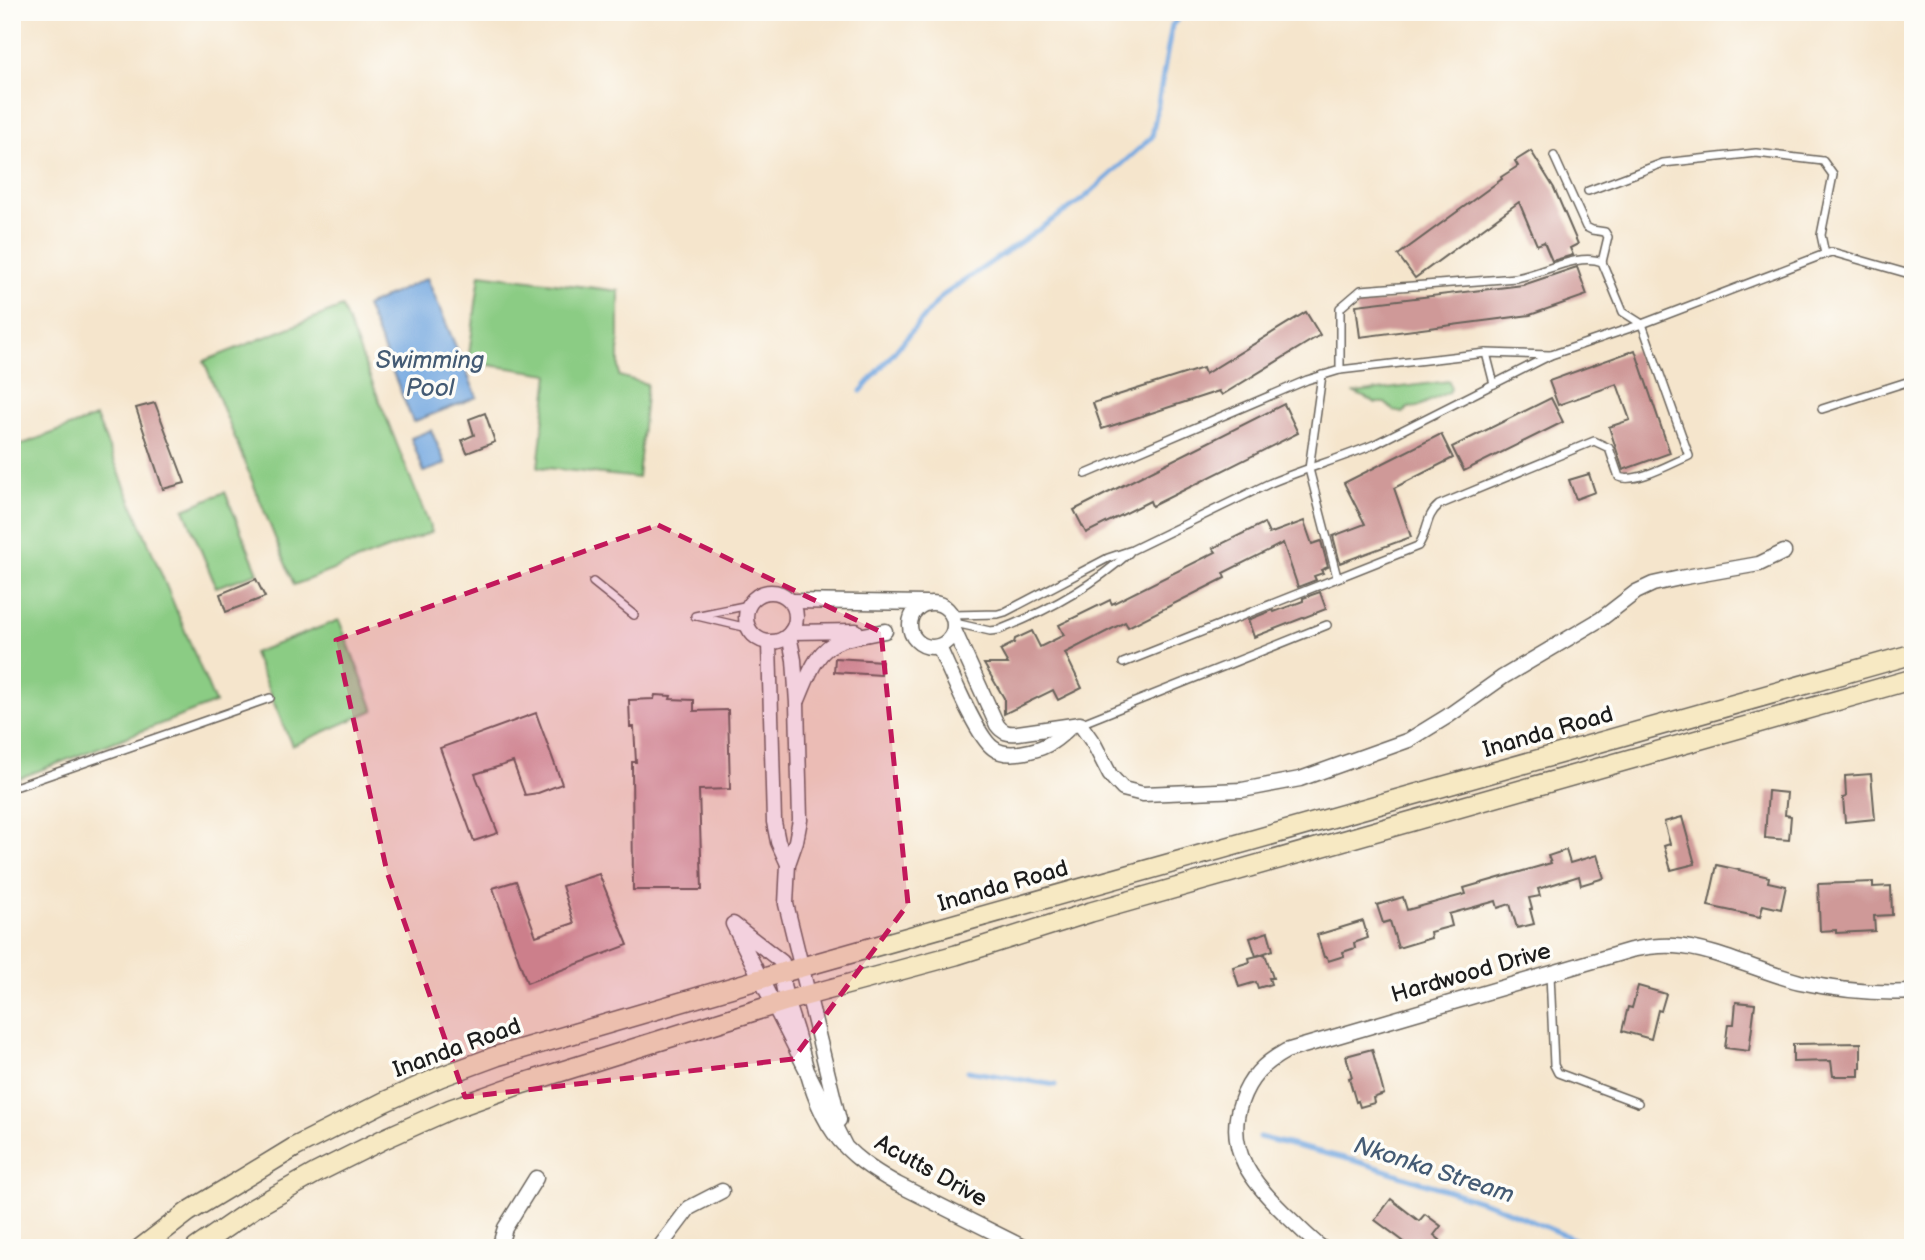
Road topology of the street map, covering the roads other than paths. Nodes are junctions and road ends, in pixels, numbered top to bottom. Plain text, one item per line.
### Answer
1 (1554, 156) dead end
2 (1588, 191) dead end
3 (1825, 254) junction
4 (1602, 262) junction
5 (1913, 275) edge
6 (1642, 324) junction
7 (1486, 353) junction
8 (1551, 355) junction
9 (1340, 370) junction
10 (1322, 375) junction
11 (1913, 380) edge
12 (1494, 384) junction
13 (1822, 409) dead end
14 (1309, 469) junction
15 (1086, 474) dead end
16 (1132, 551) junction
17 (1784, 552) dead end
18 (1337, 577) junction
19 (593, 582) dead end
20 (791, 601) junction
21 (927, 603) junction
22 (749, 605) junction
23 (1005, 612) junction
24 (634, 615) dead end
25 (954, 623) junction
26 (1327, 625) dead end
27 (1009, 626) junction
28 (748, 628) junction
29 (910, 630) junction
30 (885, 631) junction
31 (790, 634) junction
32 (769, 643) junction
33 (939, 647) junction
34 (1913, 654) edge
35 (1123, 663) dead end
36 (1913, 679) edge
37 (270, 698) dead end
38 (797, 703) junction
39 (1075, 725) junction
40 (18, 786) dead end
41 (788, 864) junction
42 (781, 973) junction
43 (1550, 974) junction
44 (1913, 992) edge
45 (786, 1001) junction
46 (1638, 1103) dead end
47 (845, 1146) junction
48 (536, 1178) dead end
49 (722, 1191) dead end
50 (141, 1248) edge
51 (195, 1248) edge
52 (499, 1248) edge
53 (659, 1248) edge
54 (1025, 1248) edge
55 (1322, 1248) edge

1 - 4 lane
2 - 3 lane
3 - 5 lane
3 - 6 lane
4 - 6 lane
4 - 9 lane
6 - 8 lane
6 - 18 lane
7 - 8 lane
7 - 9 lane
7 - 12 lane
8 - 12 lane
9 - 10 lane
10 - 14 lane
10 - 15 lane
11 - 13 lane
12 - 14 lane
14 - 16 lane
14 - 18 lane
16 - 23 lane
16 - 27 lane
17 - 39 street
18 - 35 lane
19 - 24 lane
20 - 21 street
20 - 22 street
20 - 31 street
21 - 25 street
21 - 29 street
22 - 28 street
22 - 28 lane
23 - 25 lane
23 - 27 lane
25 - 27 lane
25 - 33 street
25 - 39 street
26 - 39 lane
28 - 32 street
29 - 30 street
29 - 33 street
30 - 31 street
30 - 38 street
31 - 32 street
31 - 38 street
32 - 41 street
33 - 39 street
34 - 42 main road, Inanda Road
36 - 45 main road
37 - 40 lane
38 - 41 street
41 - 47 street
42 - 45 street, Acutts Drive
42 - 47 street
42 - 50 main road, Inanda Road
43 - 44 street, Hardwood Drive
43 - 46 lane
43 - 55 street, Hardwood Drive
45 - 47 street, Acutts Drive
45 - 51 main road
47 - 54 street, Acutts Drive
48 - 52 street
49 - 53 street

